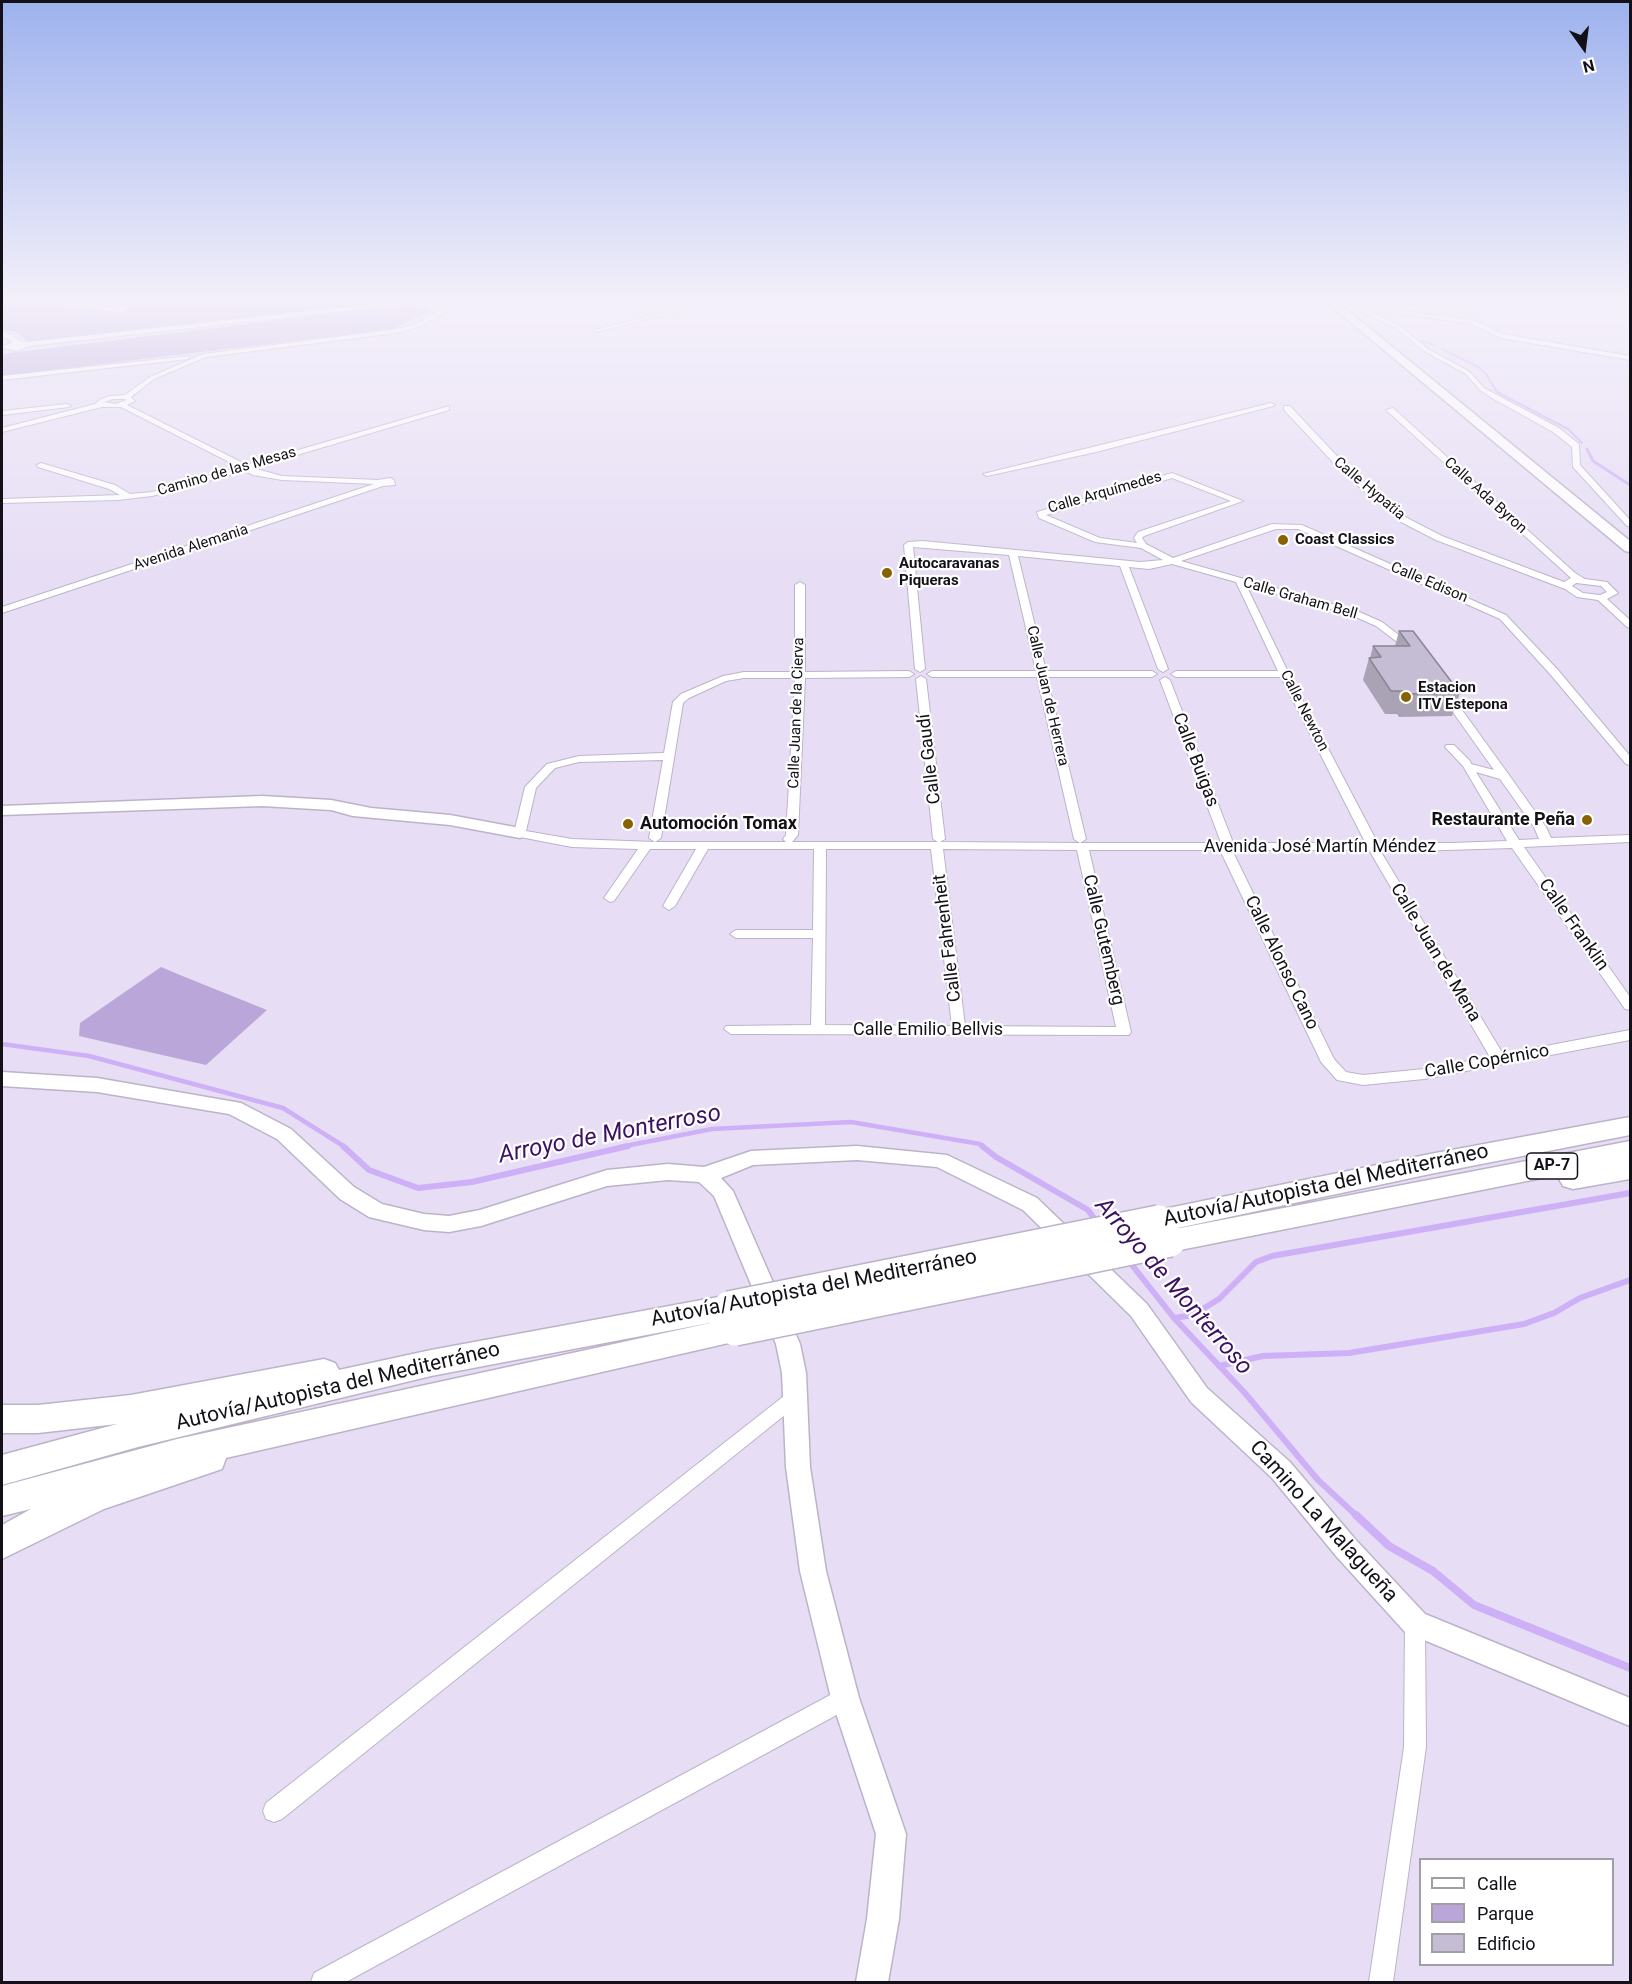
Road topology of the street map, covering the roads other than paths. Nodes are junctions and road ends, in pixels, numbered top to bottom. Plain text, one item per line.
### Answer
1 (133, 393) edge
2 (1441, 393) edge
3 (1452, 393) edge
4 (1488, 393) edge
5 (127, 397) junction
6 (100, 404) junction
7 (122, 405) junction
8 (446, 408) dead end
9 (1390, 410) dead end
10 (2, 412) edge
11 (2, 429) edge
12 (41, 465) dead end
13 (244, 468) junction
14 (987, 474) dead end
15 (129, 497) junction
16 (2, 501) edge
17 (1630, 524) edge
18 (1630, 538) edge
19 (914, 544) joint
20 (1143, 546) junction
21 (1630, 548) edge
22 (1013, 553) junction
23 (1172, 561) junction
24 (1123, 563) junction
25 (1140, 564) junction
26 (1188, 566) junction
27 (1581, 580) junction
28 (1240, 581) junction
29 (800, 585) dead end
30 (1568, 587) junction
31 (1601, 598) junction
32 (2, 610) edge
33 (1630, 625) edge
34 (1419, 657) edge
35 (924, 674) junction
36 (1042, 674) junction
37 (1164, 674) junction
38 (1284, 674) junction
39 (800, 675) junction
40 (1438, 683) edge
41 (1450, 747) dead end
42 (1484, 747) junction
43 (670, 756) junction
44 (1630, 762) edge
45 (1470, 767) junction
46 (1505, 777) junction
47 (2, 810) edge
48 (1630, 831) edge
49 (520, 833) junction
50 (1630, 838) edge
51 (789, 839) junction
52 (854, 839) junction
53 (1541, 841) junction
54 (650, 842) junction
55 (938, 842) junction
56 (1514, 842) junction
57 (1081, 843) junction
58 (1226, 843) junction
59 (1373, 844) junction
60 (820, 845) junction
61 (704, 846) junction
62 (610, 898) dead end
63 (669, 906) dead end
64 (735, 934) dead end
65 (819, 934) junction
66 (1630, 1006) edge
67 (731, 1029) dead end
68 (819, 1030) junction
69 (959, 1030) junction
70 (1124, 1032) joint
71 (1630, 1035) edge
72 (1499, 1060) junction
73 (1342, 1076) joint
74 (2, 1078) edge
75 (1630, 1126) edge
76 (1630, 1151) edge
77 (1630, 1169) edge
78 (704, 1174) junction
79 (1475, 1183) junction
80 (1165, 1231) junction
81 (732, 1318) junction
82 (431, 1364) junction
83 (795, 1396) junction
84 (2, 1419) edge
85 (287, 1429) junction
86 (2, 1470) edge
87 (2, 1501) edge
88 (2, 1543) edge
89 (1415, 1623) junction
90 (845, 1698) junction
91 (1630, 1712) edge
92 (274, 1811) dead end
93 (323, 1983) edge
94 (872, 1983) edge
95 (1381, 1983) edge

1 - 5 street
2 - 21 highway
3 - 18 highway
4 - 17 street
5 - 6 street
5 - 7 street
6 - 7 street
6 - 10 street
6 - 11 street
7 - 13 street
8 - 13 street, Camino de las Mesas
9 - 27 street, Calle Ada Byron
12 - 15 street
13 - 15 street, Camino de las Mesas
13 - 32 street, Avenida Alemania
14 - 30 street, Calle Hypatia
15 - 16 street, Camino de las Mesas
19 - 22 street, Calle Graham Bell
19 - 35 street, Calle Gaudí
20 - 20 street, Calle Arquímedes
20 - 23 street
22 - 24 street, Calle Graham Bell
22 - 36 street, Calle Juan de Herrera
23 - 25 street, Calle Graham Bell
23 - 26 street, Calle Graham Bell
23 - 44 street, Calle Edison
24 - 25 street, Calle Graham Bell
24 - 37 street, Calle Buigas
25 - 26 street, Calle Graham Bell
26 - 28 street, Calle Graham Bell
27 - 30 street
27 - 31 street
28 - 34 street, Calle Graham Bell
28 - 38 street, Calle Newton
29 - 39 street, Calle Juan de la Cierva
30 - 31 street, Calle Hypatia
31 - 33 street
35 - 36 street
35 - 39 street
35 - 55 street, Calle Gaudí
36 - 37 street
36 - 57 street, Calle Juan de Herrera
37 - 38 street
37 - 58 street, Calle Buigas
38 - 59 street, Calle Newton
39 - 43 street
39 - 51 street, Calle Juan de la Cierva
40 - 42 street
41 - 45 street
42 - 45 street
42 - 46 street
43 - 49 street
43 - 54 street
45 - 46 street
45 - 56 street
46 - 53 street
47 - 49 street, Avenida José Martín Méndez
48 - 53 street, Avenida José Martín Méndez
49 - 54 street, Avenida José Martín Méndez
49 - 54 street, Avenida José Martín Méndez
50 - 53 street, Avenida José Martín Méndez
51 - 52 street, Avenida José Martín Méndez
51 - 54 street, Avenida José Martín Méndez
52 - 55 street, Avenida José Martín Méndez
52 - 60 street, Avenida José Martín Méndez
53 - 56 street, Avenida José Martín Méndez
54 - 61 street, Avenida José Martín Méndez
54 - 62 street
55 - 57 street, Avenida José Martín Méndez
55 - 60 street, Avenida José Martín Méndez
55 - 69 street, Calle Fahrenheit
56 - 59 street, Avenida José Martín Méndez
56 - 59 street, Avenida José Martín Méndez
56 - 66 street, Calle Franklin
57 - 58 street, Avenida José Martín Méndez
57 - 58 street, Avenida José Martín Méndez
57 - 70 street, Calle Gutemberg
58 - 59 street, Avenida José Martín Méndez
58 - 73 street, Calle Alonso Cano
59 - 72 street, Calle Juan de Mena
60 - 61 street, Avenida José Martín Méndez
60 - 65 street
61 - 63 street
64 - 65 street
65 - 68 street
67 - 68 street, Calle Emilio Bellvis
68 - 69 street, Calle Emilio Bellvis
69 - 70 street, Calle Emilio Bellvis
71 - 72 street, Calle Copérnico
72 - 73 street, Calle Copérnico
74 - 78 street, Camino La Malagueña
75 - 80 highway, Autovía/Autopista del Mediterráneo
76 - 79 highway, AP-7
77 - 79 highway
78 - 83 street
78 - 89 street, Camino La Malagueña
79 - 80 highway, Autovía/Autopista del Mediterráneo
80 - 81 highway, Autovía/Autopista del Mediterráneo, bridge
81 - 82 highway, Autovía/Autopista del Mediterráneo
81 - 85 highway, Autovía/Autopista del Mediterráneo
82 - 84 highway
82 - 86 highway, Autovía/Autopista del Mediterráneo
83 - 90 street
83 - 92 street
85 - 87 highway, Autovía/Autopista del Mediterráneo
85 - 88 highway
89 - 91 street, Camino La Malagueña
89 - 95 street
90 - 93 street
90 - 94 street

